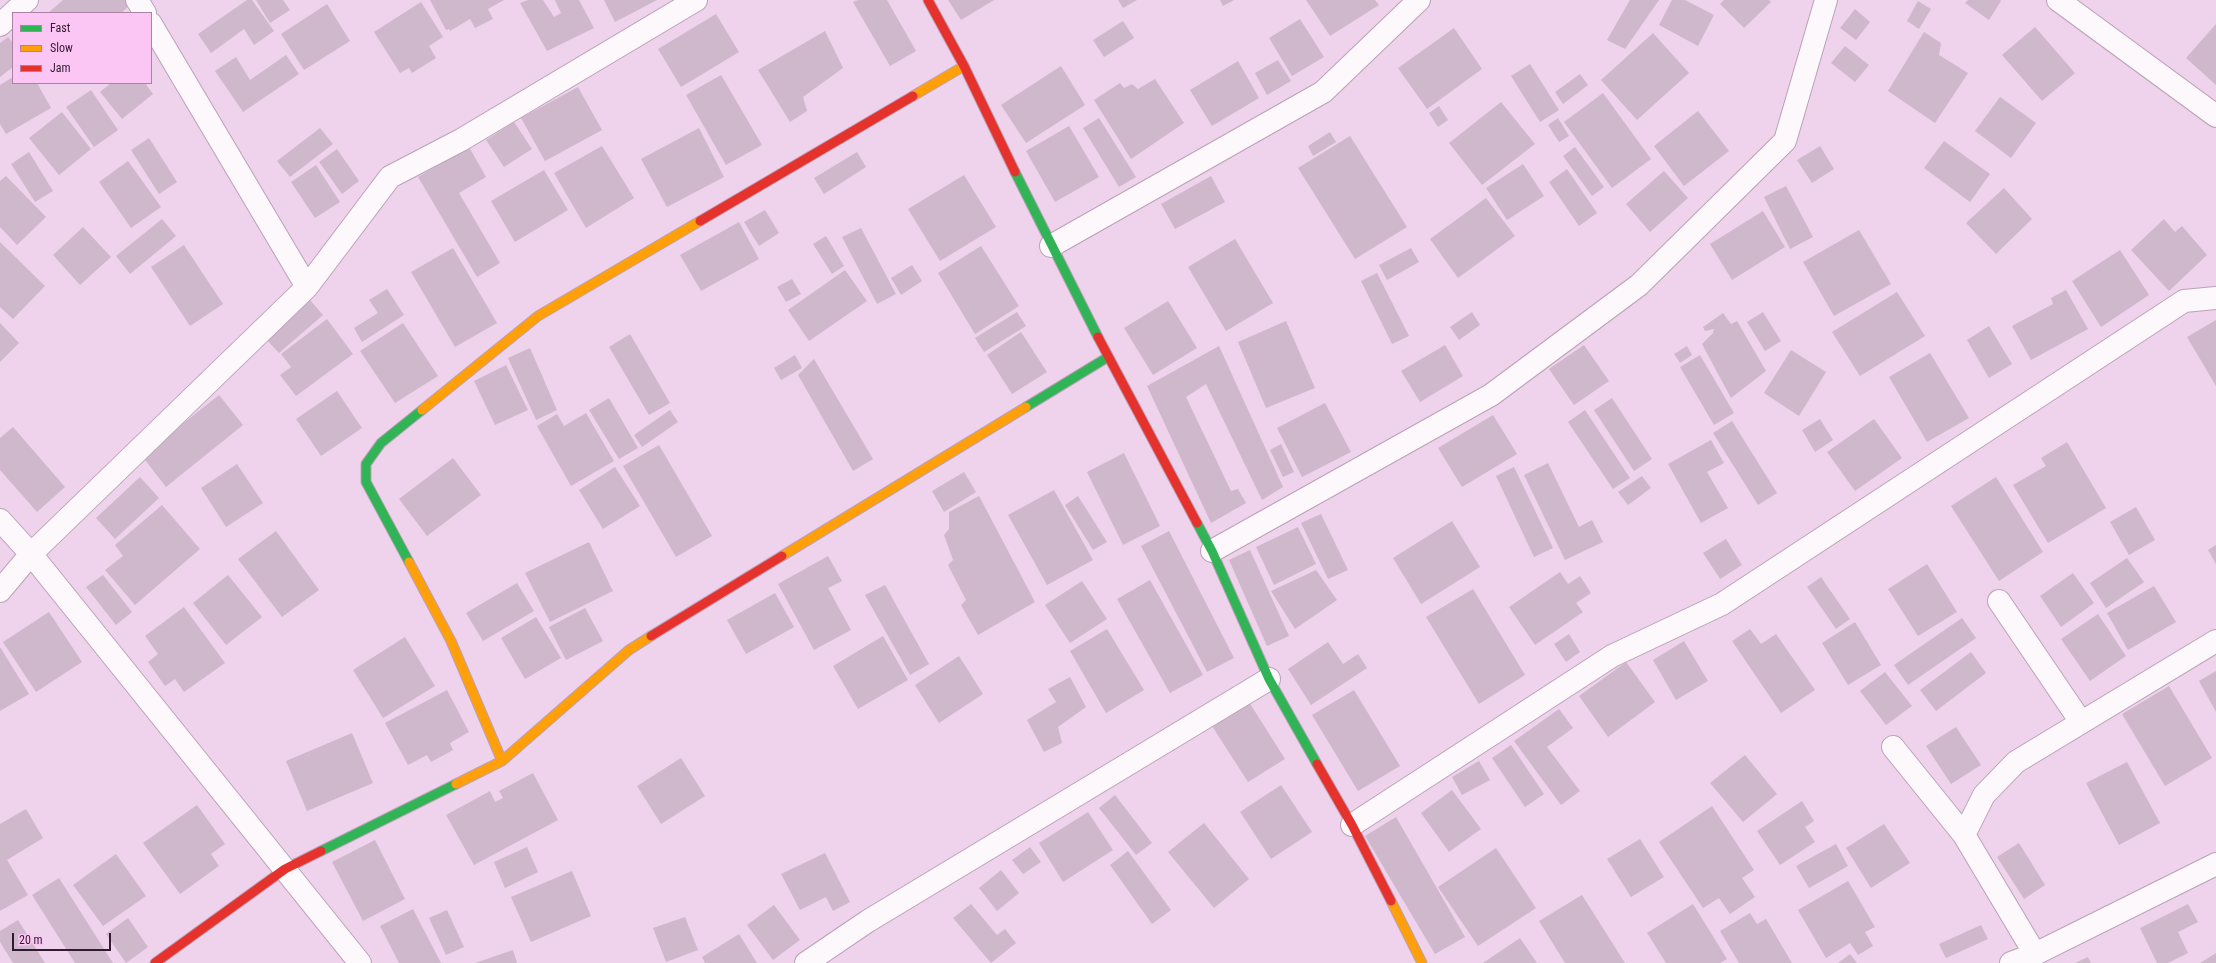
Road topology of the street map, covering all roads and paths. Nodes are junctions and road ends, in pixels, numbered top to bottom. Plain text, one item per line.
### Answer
1 (27, 0) edge
2 (137, 0) edge
3 (696, 0) edge
4 (928, 0) edge
5 (1419, 0) edge
6 (1826, 0) edge
7 (2058, 0) edge
8 (14, 12) edge
9 (144, 12) edge
10 (12, 14) edge
11 (0, 25) edge
12 (152, 26) edge
13 (964, 66) junction
14 (2216, 116) edge
15 (1052, 246) junction
16 (307, 287) junction
17 (2216, 298) edge
18 (1108, 357) junction
19 (0, 520) edge
20 (1212, 551) junction
21 (31, 554) junction
22 (0, 591) edge
23 (1999, 601) dead end
24 (2216, 642) edge
25 (1269, 680) junction
26 (2081, 722) junction
27 (1893, 747) dead end
28 (502, 760) junction
29 (1352, 825) junction
30 (1964, 835) junction
31 (2216, 864) edge
32 (285, 869) junction
33 (2035, 954) junction
34 (155, 963) edge
35 (360, 963) edge
36 (806, 963) edge
37 (1422, 963) edge
38 (2011, 963) edge

1 - 8 street
2 - 9 street
3 - 16 street
4 - 13 street
5 - 15 street
6 - 20 street
7 - 14 street
10 - 11 street
12 - 16 street
13 - 15 street
13 - 28 street
15 - 18 street
16 - 21 street
17 - 29 street
18 - 20 street
18 - 28 street
19 - 21 street
20 - 25 street
21 - 22 street
21 - 32 street
23 - 26 street
24 - 26 street
25 - 29 street
25 - 36 street
26 - 30 street
27 - 30 street
28 - 32 street
29 - 37 street
30 - 33 street
31 - 33 street
32 - 34 street
32 - 35 street
33 - 38 street

